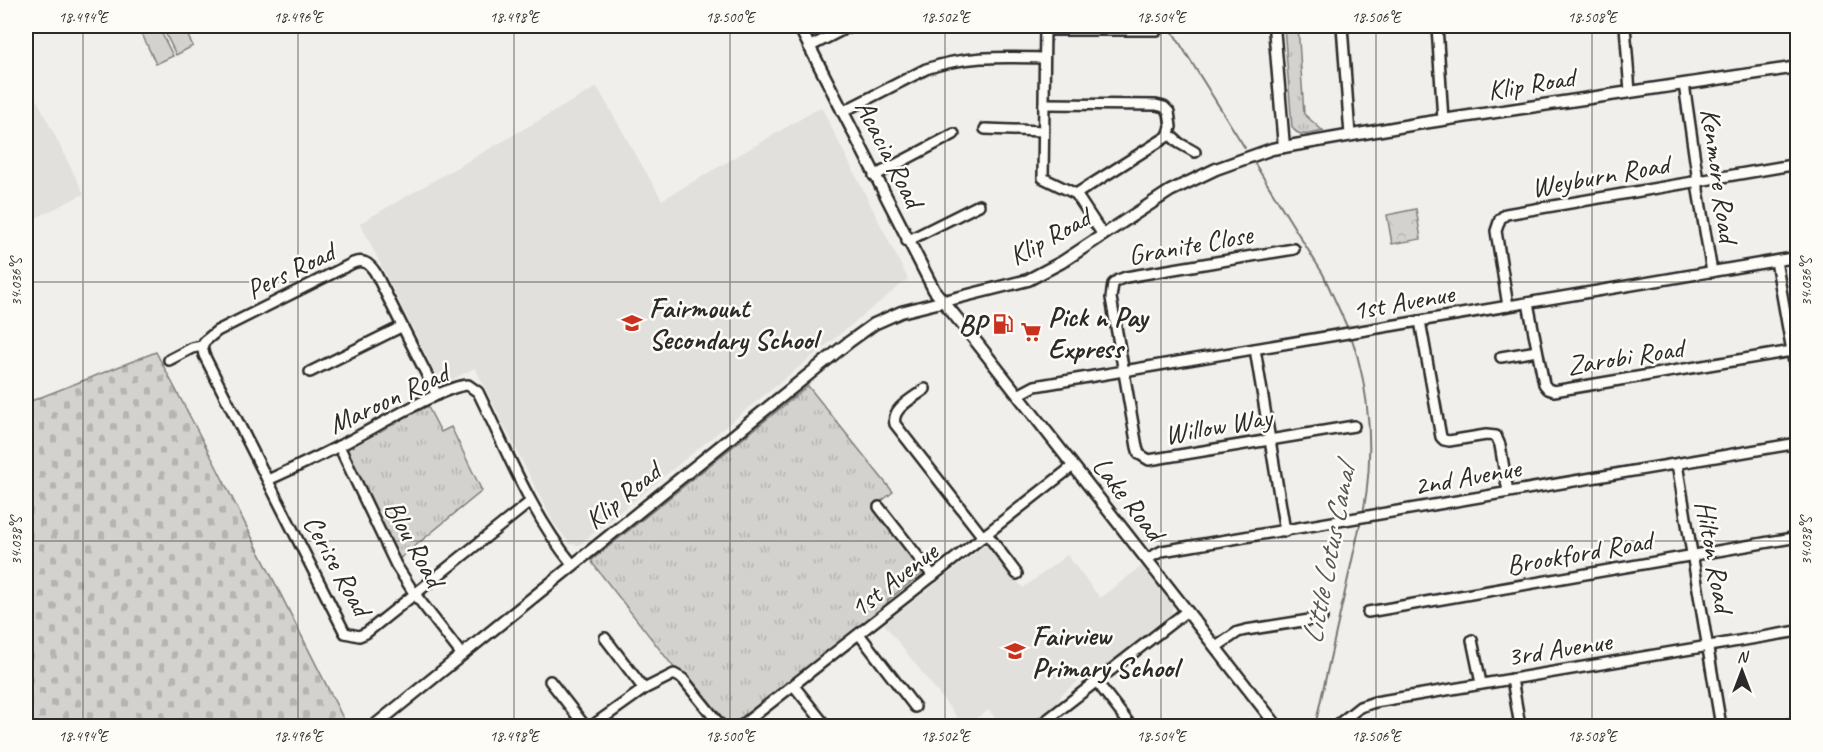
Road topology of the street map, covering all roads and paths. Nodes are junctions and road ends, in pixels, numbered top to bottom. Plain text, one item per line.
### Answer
1 (799, 26) edge
2 (850, 26) edge
3 (1274, 26) edge
4 (1342, 26) edge
5 (1437, 26) edge
6 (1625, 26) edge
7 (1045, 28) edge
8 (1156, 30) dead end
9 (809, 46) junction
10 (1044, 58) junction
11 (1797, 67) edge
12 (1684, 84) junction
13 (1630, 92) junction
14 (1044, 104) junction
15 (842, 112) junction
16 (1443, 120) junction
17 (985, 129) dead end
18 (1043, 131) junction
19 (954, 134) dead end
20 (1169, 134) junction
21 (1350, 135) junction
22 (1284, 147) junction
23 (1195, 152) dead end
24 (1797, 164) edge
25 (874, 176) junction
26 (1698, 181) junction
27 (1077, 194) junction
28 (979, 205) dead end
29 (1103, 235) junction
30 (907, 241) junction
31 (1294, 249) dead end
32 (1797, 257) edge
33 (1776, 261) junction
34 (1712, 272) junction
35 (942, 300) junction
36 (1528, 303) junction
37 (1508, 306) junction
38 (1420, 321) junction
39 (402, 327) junction
40 (202, 346) junction
41 (1255, 349) junction
42 (1538, 351) junction
43 (1795, 351) edge
44 (1501, 357) dead end
45 (169, 360) dead end
46 (1124, 371) junction
47 (310, 372) dead end
48 (1797, 385) edge
49 (925, 389) dead end
50 (437, 395) junction
51 (1018, 395) junction
52 (1354, 426) dead end
53 (1269, 439) junction
54 (1797, 443) edge
55 (339, 447) junction
56 (1677, 464) junction
57 (1074, 466) junction
58 (268, 480) junction
59 (1508, 492) junction
60 (530, 502) junction
61 (879, 507) dead end
62 (1285, 531) junction
63 (985, 536) junction
64 (1797, 537) edge
65 (1691, 555) junction
66 (1147, 560) junction
67 (573, 565) junction
68 (1017, 574) dead end
69 (933, 576) junction
70 (414, 593) junction
71 (1187, 611) junction
72 (1368, 612) dead end
73 (1322, 618) dead end
74 (1797, 631) edge
75 (859, 634) junction
76 (604, 638) dead end
77 (1472, 640) dead end
78 (1707, 646) junction
79 (1216, 647) junction
80 (462, 654) junction
81 (1512, 679) junction
82 (550, 681) dead end
83 (1097, 682) junction
84 (1481, 683) junction
85 (794, 686) junction
86 (644, 689) junction
87 (915, 707) dead end
88 (1797, 723) edge
89 (374, 726) edge
90 (585, 726) edge
91 (592, 726) edge
92 (721, 726) edge
93 (741, 726) edge
94 (826, 726) edge
95 (1039, 726) edge
96 (1131, 726) edge
97 (1277, 726) edge
98 (1336, 726) edge
99 (1520, 726) edge
100 (1721, 726) edge
101 (1779, 726) edge

1 - 9 street, Acacia Road
2 - 9 street
3 - 22 street
4 - 21 street
5 - 16 street
6 - 13 street
7 - 8 street
7 - 10 street
9 - 15 street, Acacia Road
10 - 14 street
10 - 15 street
11 - 12 street, Klip Road
12 - 13 street, Klip Road
12 - 26 street, Kenmore Road
13 - 16 street, Klip Road
14 - 18 street
14 - 20 street
15 - 25 street, Acacia Road
16 - 21 street, Klip Road
17 - 18 street
18 - 27 street
19 - 25 street
20 - 23 street
20 - 27 street
21 - 22 street, Klip Road
22 - 29 street, Klip Road
24 - 26 street, Weyburn Road
25 - 30 street, Acacia Road
26 - 34 street, Kenmore Road
26 - 37 street, Weyburn Road
27 - 29 street
28 - 30 street
29 - 35 street, Klip Road
30 - 35 street, Acacia Road
31 - 46 street, Granite Close
32 - 33 street, 1st Avenue
33 - 34 street, 1st Avenue
33 - 43 street
34 - 36 street, 1st Avenue
35 - 51 street, Lake Road
35 - 67 street, Klip Road
36 - 37 street, 1st Avenue
36 - 42 street, Zarobi Road
37 - 38 street, 1st Avenue
38 - 41 street, 1st Avenue
38 - 59 street
39 - 40 street, Pers Road
39 - 47 street
39 - 50 street, Pers Road
40 - 45 street, Pers Road
40 - 58 street, Cerise Road
41 - 46 street, 1st Avenue
41 - 53 street
42 - 43 street, Zarobi Road
42 - 44 street
43 - 48 street
46 - 51 street, 1st Avenue
46 - 53 street, Willow Way
49 - 63 street
50 - 55 street, Maroon Road
50 - 60 street, Maroon Road
51 - 57 street, Lake Road
52 - 53 street, Willow Way
53 - 62 street
54 - 56 street, 2nd Avenue
55 - 58 street, Maroon Road
55 - 70 street, Blou Road
56 - 59 street, 2nd Avenue
56 - 65 street, Hilton Road
57 - 63 street, 1st Avenue
57 - 66 street, Lake Road
58 - 70 street, Cerise Road
59 - 62 street, 2nd Avenue
60 - 67 street, Maroon Road
60 - 70 street, Cerise Road
61 - 69 street
62 - 66 street, 2nd Avenue
63 - 68 street
63 - 69 street, 1st Avenue
64 - 65 street, Brookford Road
65 - 72 street, Brookford Road
65 - 78 street, Hilton Road
66 - 71 street, Lake Road
67 - 80 street, Klip Road
69 - 75 street, 1st Avenue
70 - 80 street, Blou Road
71 - 79 street, Lake Road
71 - 83 street
73 - 79 street
74 - 78 street, 3rd Avenue
75 - 85 street, 1st Avenue
75 - 87 street
76 - 86 street
77 - 84 street
78 - 81 street, 3rd Avenue
78 - 100 street, Hilton Road
79 - 97 street, Lake Road
80 - 89 street, Klip Road
81 - 84 street, 3rd Avenue
81 - 99 street
82 - 90 street
83 - 95 street
83 - 96 street
84 - 98 street, 3rd Avenue
85 - 93 street, 1st Avenue
85 - 94 street
86 - 91 street
86 - 92 street
88 - 101 street

